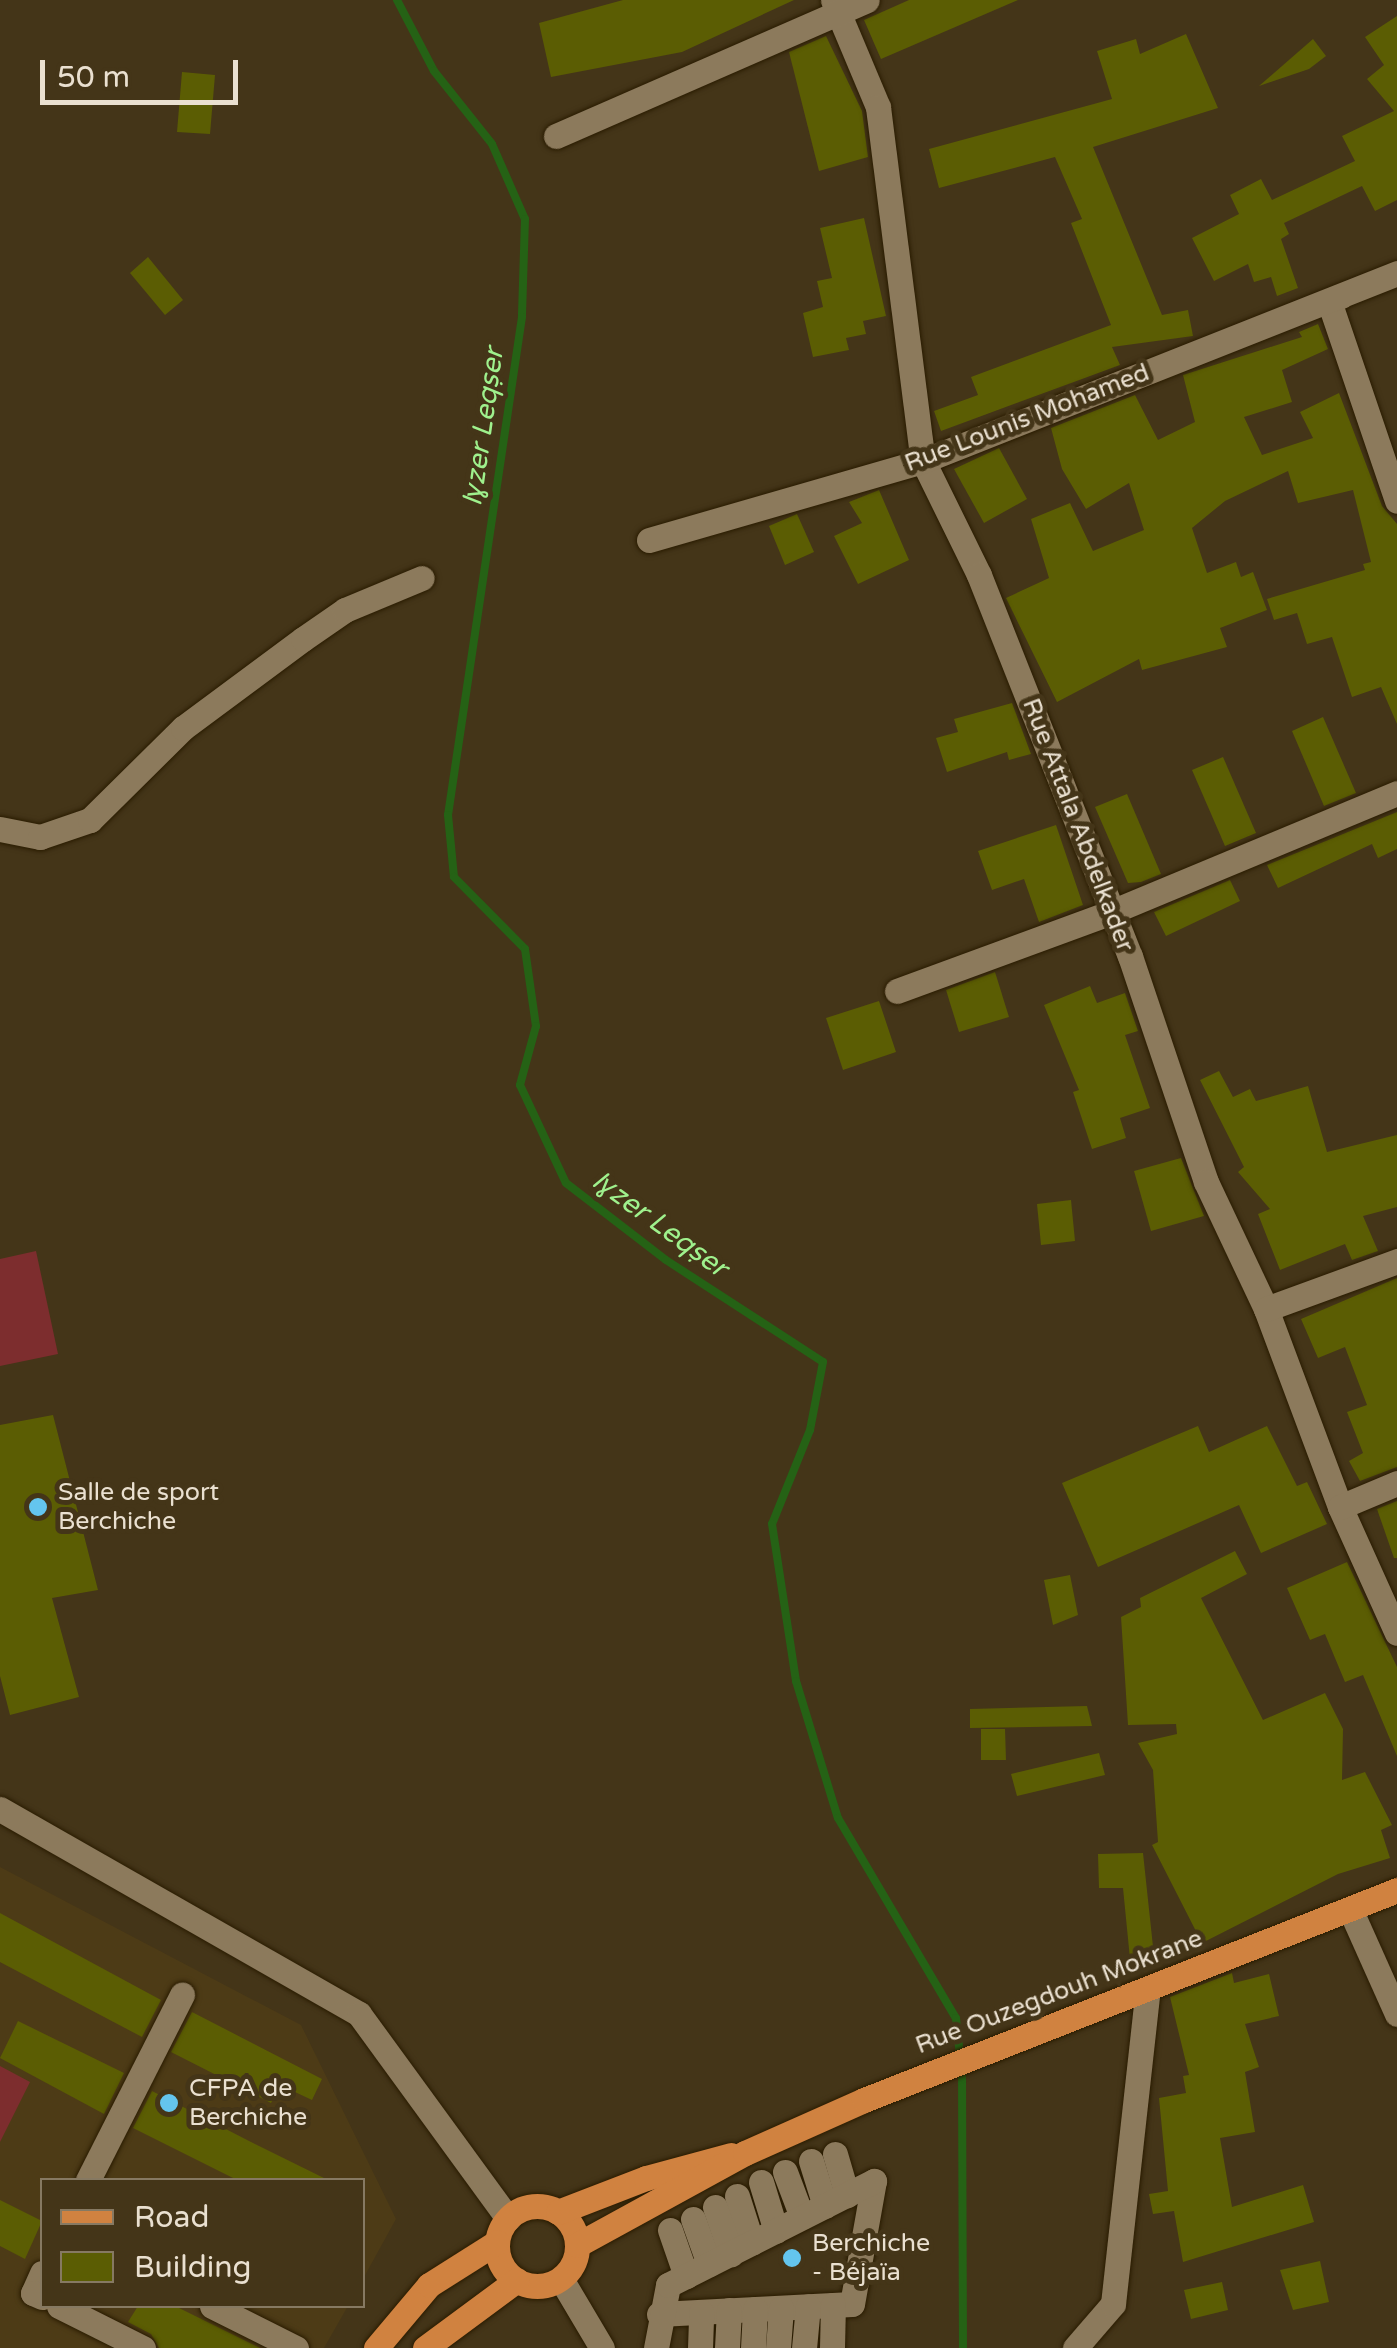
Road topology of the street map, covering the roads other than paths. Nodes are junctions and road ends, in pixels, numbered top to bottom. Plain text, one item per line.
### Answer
1 (867, 0) edge
2 (837, 6) edge
3 (556, 136) dead end
4 (1397, 273) edge
5 (923, 461) junction
6 (1397, 501) edge
7 (649, 540) dead end
8 (422, 578) dead end
9 (1397, 792) edge
10 (0, 829) edge
11 (1110, 913) junction
12 (898, 992) dead end
13 (1397, 1260) edge
14 (1266, 1309) junction
15 (1397, 1483) edge
16 (1340, 1507) junction
17 (1397, 1633) edge
18 (0, 1809) edge
19 (1397, 1890) edge
20 (1350, 1909) junction
21 (1148, 1990) junction
22 (182, 1996) dead end
23 (1397, 2014) edge
24 (746, 2153) junction
25 (823, 2158) dead end
26 (89, 2178) edge
27 (825, 2206) junction
28 (558, 2212) junction
29 (704, 2213) junction
30 (508, 2218) junction
31 (776, 2231) junction
32 (497, 2242) junction
33 (577, 2245) junction
34 (731, 2254) junction
35 (686, 2276) junction
36 (561, 2279) junction
37 (516, 2280) junction
38 (820, 2305) junction
39 (63, 2308) edge
40 (216, 2308) edge
41 (768, 2308) junction
42 (728, 2310) junction
43 (701, 2312) junction
44 (658, 2314) junction
45 (452, 2322) junction
46 (143, 2348) edge
47 (296, 2348) edge
48 (376, 2348) edge
49 (425, 2348) edge
50 (453, 2348) edge
51 (602, 2348) edge
52 (656, 2348) edge
53 (700, 2348) edge
54 (727, 2348) edge
55 (753, 2348) edge
56 (778, 2348) edge
57 (804, 2348) edge
58 (832, 2348) edge
59 (1075, 2348) edge

1 - 2 street
2 - 3 street
2 - 5 street, Rue Attala Abdelkader
4 - 5 street, Rue Lounis Mohamed
4 - 6 street
5 - 7 street, Rue Lounis Mohamed
5 - 11 street, Rue Attala Abdelkader
8 - 10 street
9 - 11 street
11 - 12 street
11 - 14 street, Rue Attala Abdelkader
13 - 14 street
14 - 16 street, Rue Attala Abdelkader
15 - 16 street
16 - 17 street, Rue Attala Abdelkader
18 - 30 street
19 - 20 main road, Rue Ouzegdouh Mokrane
20 - 21 main road, Rue Ouzegdouh Mokrane
20 - 23 street
21 - 24 main road, Rue Ouzegdouh Mokrane
21 - 59 street
22 - 26 street
24 - 28 main road, Rue Ouzegdouh Mokrane
24 - 33 main road, Rue Ouzegdouh Mokrane
25 - 27 street
27 - 31 street
27 - 31 street
27 - 38 street
28 - 30 main road
28 - 33 main road
29 - 34 street
29 - 34 street
29 - 35 street
30 - 32 main road
31 - 34 street
32 - 37 main road
32 - 48 main road
33 - 36 main road
34 - 35 street
35 - 44 street
36 - 37 main road
36 - 51 street
37 - 45 main road
38 - 41 street
38 - 57 street
38 - 58 street
39 - 46 street
40 - 47 street
41 - 42 street
41 - 55 street
41 - 56 street
42 - 43 street
42 - 54 street
43 - 44 street
43 - 53 street
44 - 52 street
45 - 49 main road
45 - 50 street

